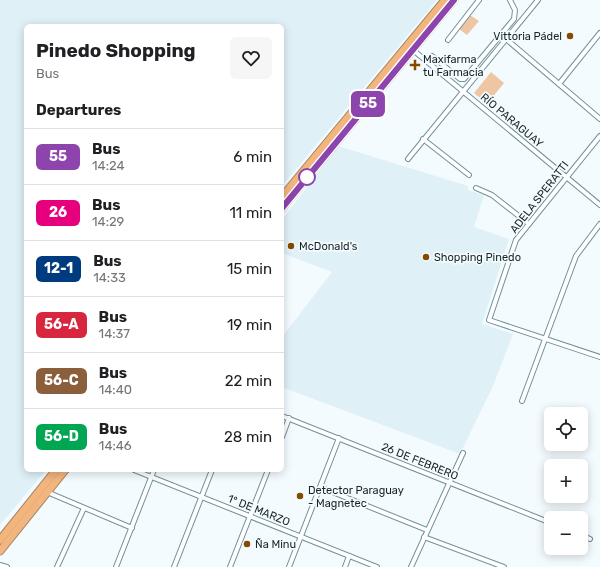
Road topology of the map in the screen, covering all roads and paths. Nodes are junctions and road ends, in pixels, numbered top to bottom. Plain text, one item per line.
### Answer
1 (445, 0) edge
2 (454, 0) edge
3 (479, 0) edge
4 (510, 0) edge
5 (538, 0) edge
6 (600, 33) edge
7 (506, 39) junction
8 (448, 40) dead end
9 (413, 50) junction
10 (432, 56) dead end
11 (559, 84) junction
12 (462, 91) junction
13 (600, 119) edge
14 (600, 136) edge
15 (423, 139) junction
16 (408, 159) dead end
17 (469, 175) dead end
18 (566, 177) junction
19 (476, 188) dead end
20 (284, 195) edge
21 (295, 196) dead end
22 (600, 205) edge
23 (284, 207) edge
24 (284, 207) edge
25 (529, 224) junction
26 (600, 224) edge
27 (545, 340) junction
28 (600, 357) edge
29 (522, 401) dead end
30 (284, 417) edge
31 (289, 418) junction
32 (284, 432) edge
33 (339, 438) junction
34 (463, 453) dead end
35 (54, 472) edge
36 (63, 472) edge
37 (139, 472) edge
38 (153, 472) edge
39 (211, 472) edge
40 (267, 472) edge
41 (151, 477) junction
42 (448, 482) junction
43 (320, 487) junction
44 (47, 492) junction
45 (202, 496) junction
46 (84, 508) junction
47 (250, 516) junction
48 (544, 520) edge
49 (132, 528) junction
50 (427, 530) junction
51 (301, 536) junction
52 (424, 537) junction
53 (0, 540) edge
54 (0, 551) edge
55 (349, 556) junction
56 (0, 565) edge
57 (7, 567) edge
58 (57, 567) edge
59 (116, 567) edge
60 (174, 567) edge
61 (230, 567) edge
62 (289, 567) edge
63 (345, 567) edge
64 (377, 567) edge
65 (411, 567) edge
66 (504, 567) edge

1 - 20 highway
2 - 9 highway
3 - 8 street
4 - 10 street
5 - 7 street
6 - 11 street
7 - 11 street
7 - 12 street
9 - 12 street, RÍO PARAGUAY
9 - 23 highway
11 - 13 street
12 - 15 street
12 - 18 street, RÍO PARAGUAY
14 - 18 street, ADELA SPERATTI
15 - 16 street
15 - 17 street
18 - 22 street, RÍO PARAGUAY
18 - 25 street, ADELA SPERATTI
19 - 25 street
21 - 24 highway
25 - 27 street, ADELA SPERATTI
26 - 27 street
27 - 28 street
27 - 29 street
30 - 31 street, 26 DE FEBRERO
31 - 32 street
31 - 33 street, 26 DE FEBRERO
33 - 42 street, 26 DE FEBRERO
33 - 43 street
34 - 42 street
35 - 53 highway
36 - 44 highway
37 - 41 street, 1° DE MARZO
38 - 41 street
39 - 45 street
40 - 47 street
41 - 45 street, 1° DE MARZO
41 - 49 street
42 - 48 street, 26 DE FEBRERO
42 - 50 street
43 - 50 street
43 - 51 street
44 - 46 street
44 - 54 highway
45 - 47 street, 1° DE MARZO
45 - 60 street
46 - 49 street
46 - 58 street
47 - 51 street, 1° DE MARZO
47 - 61 street
49 - 59 street
50 - 52 street
51 - 55 street, 1° DE MARZO
51 - 62 street
52 - 65 street
52 - 66 street
55 - 63 street
55 - 64 street, 1° DE MARZO
56 - 57 street

